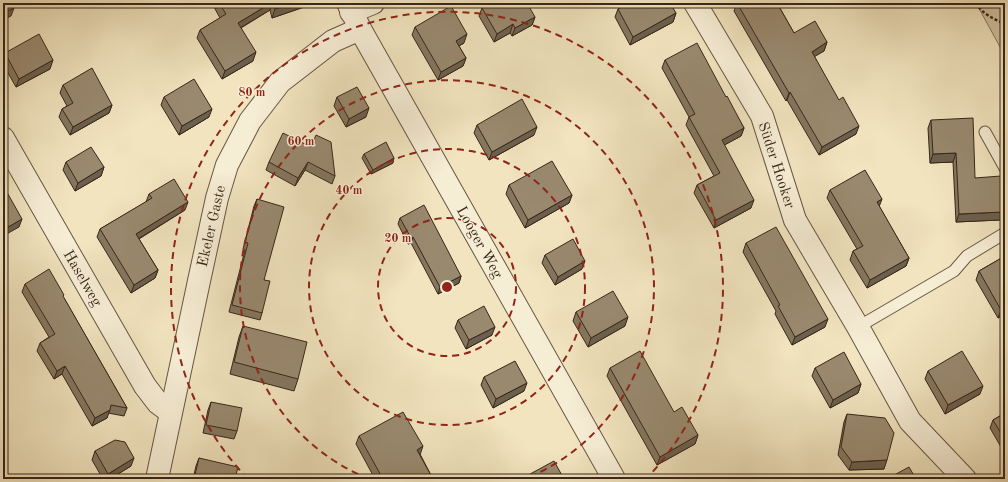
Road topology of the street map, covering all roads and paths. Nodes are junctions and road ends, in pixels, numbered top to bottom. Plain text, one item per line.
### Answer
1 (373, 3) edge
2 (695, 3) edge
3 (976, 3) edge
4 (353, 14) edge
5 (1005, 24) edge
6 (985, 132) dead end
7 (3, 138) edge
8 (1005, 168) edge
9 (1005, 233) edge
10 (858, 327) junction
11 (170, 412) junction
12 (157, 479) edge
13 (614, 479) edge
14 (965, 479) edge

1 - 4 street, Ekeler Gaste
2 - 10 street, Süder Hooker
3 - 5 path
4 - 11 street, Ekeler Gaste
4 - 13 street, Looger Weg
6 - 8 lane
7 - 11 street, Haselweg
9 - 10 lane
10 - 14 street, Süder Hooker
11 - 12 street, Ekeler Gaste

